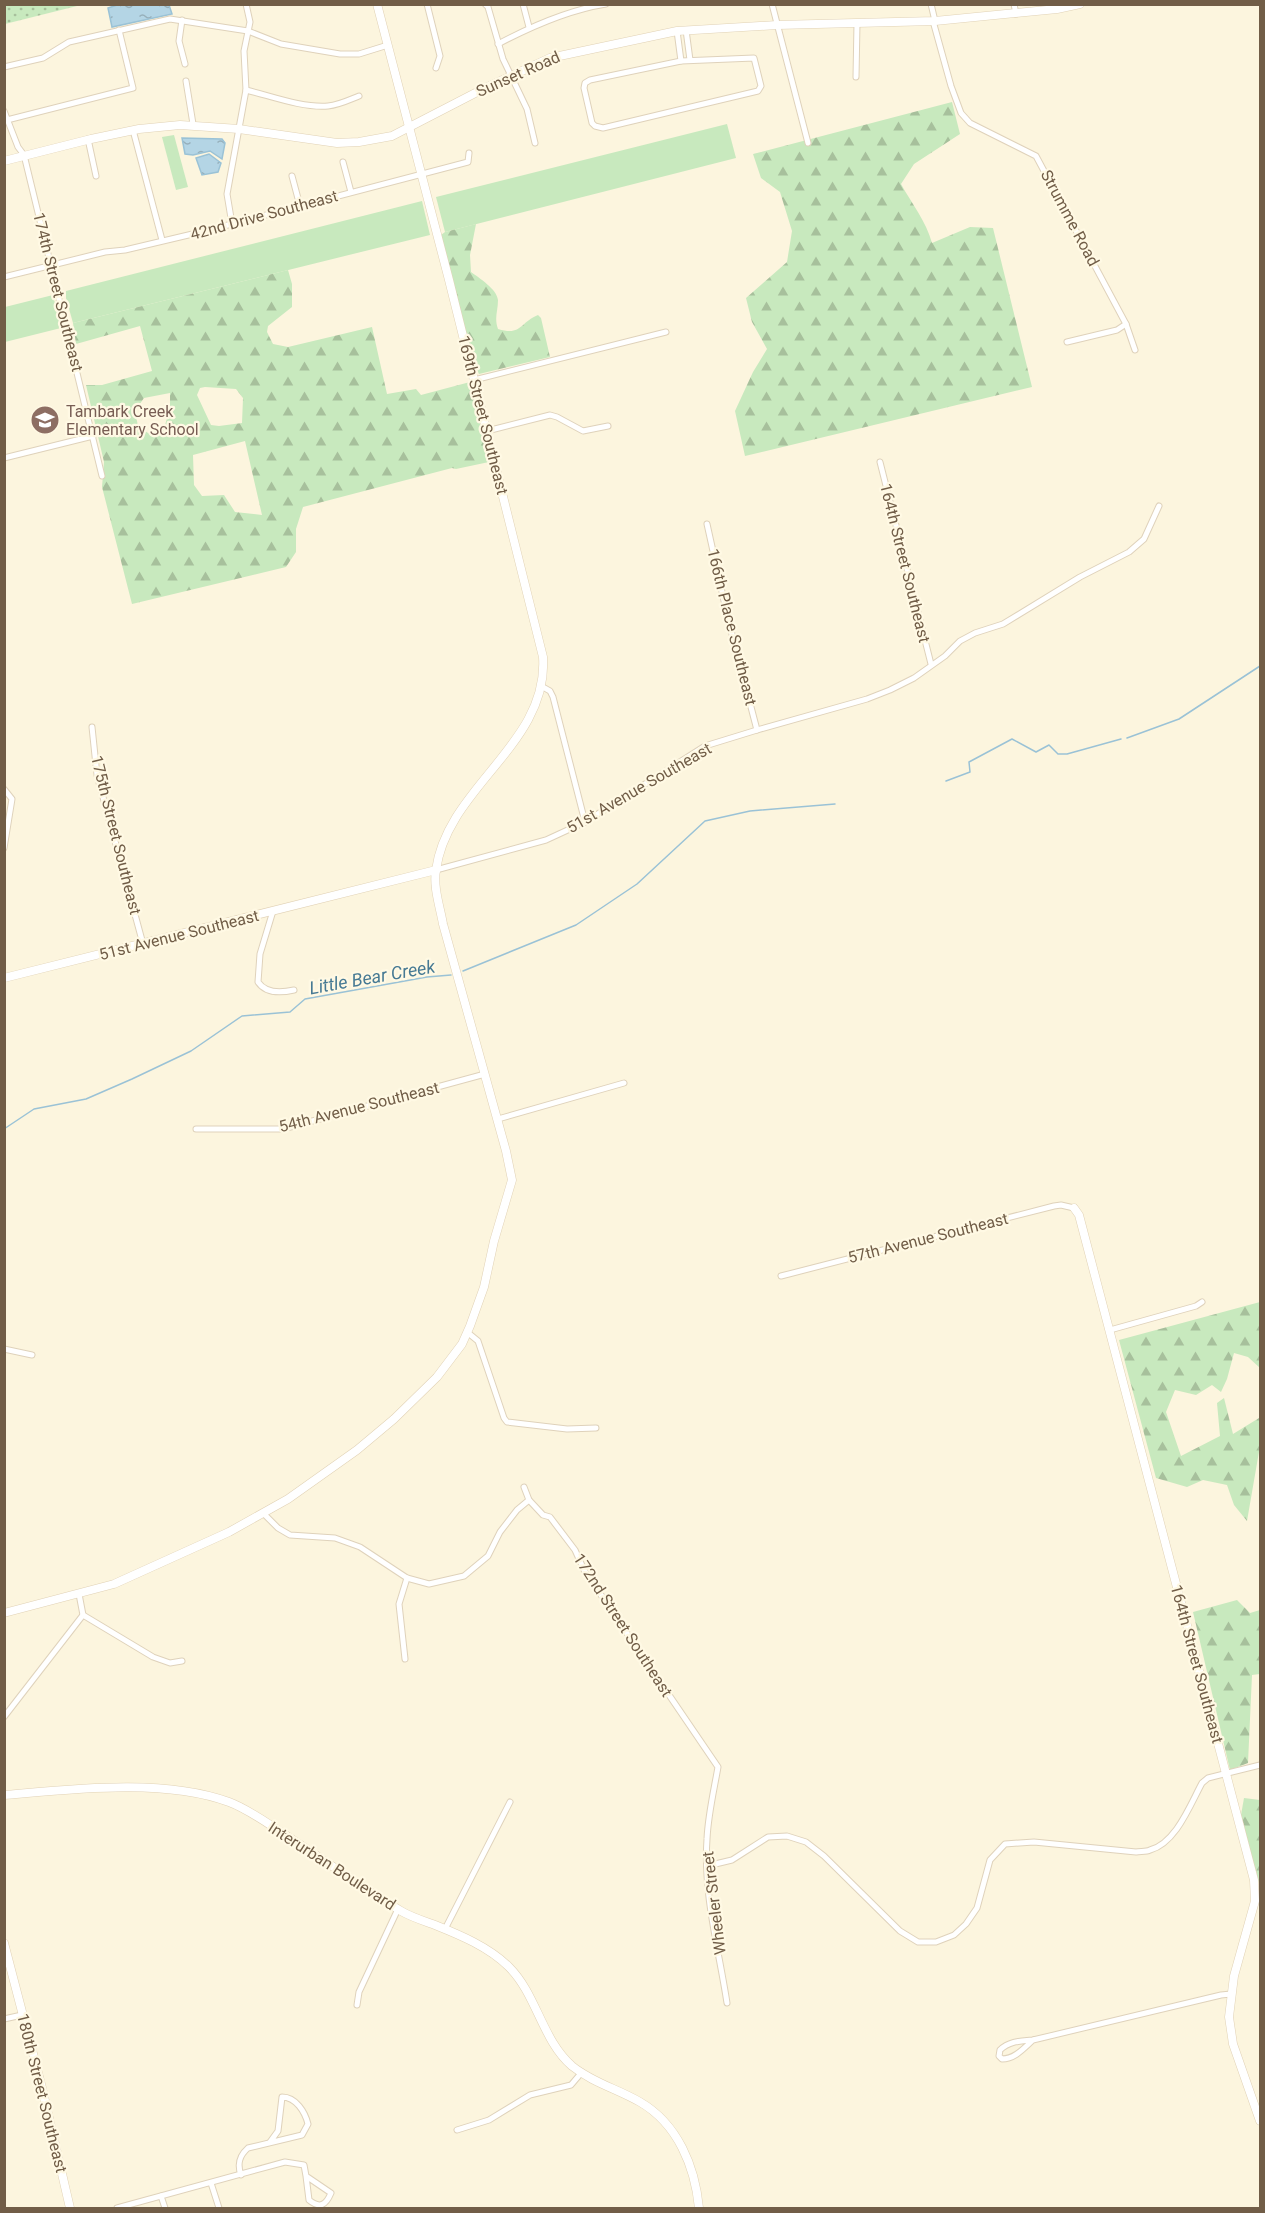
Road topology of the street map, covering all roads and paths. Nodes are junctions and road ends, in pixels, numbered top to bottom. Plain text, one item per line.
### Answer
1 (246, 4) edge
2 (377, 4) edge
3 (427, 4) edge
4 (485, 4) edge
5 (523, 4) edge
6 (606, 4) edge
7 (772, 4) edge
8 (931, 4) edge
9 (1014, 4) edge
10 (1080, 4) edge
11 (585, 6) edge
12 (1016, 14) junction
13 (182, 20) junction
14 (934, 21) junction
15 (857, 23) junction
16 (777, 25) junction
17 (529, 27) junction
18 (119, 30) junction
19 (686, 30) junction
20 (248, 31) junction
21 (677, 31) junction
22 (498, 44) junction
23 (388, 45) junction
24 (690, 60) junction
25 (681, 61) junction
26 (185, 64) dead end
27 (4, 67) edge
28 (436, 68) dead end
29 (511, 77) junction
30 (856, 77) dead end
31 (186, 81) dead end
32 (246, 90) junction
33 (360, 96) dead end
34 (4, 111) edge
35 (7, 120) junction
36 (193, 124) junction
37 (409, 127) junction
38 (239, 129) junction
39 (134, 130) junction
40 (88, 139) junction
41 (535, 143) dead end
42 (808, 143) dead end
43 (469, 153) dead end
44 (24, 155) junction
45 (4, 161) edge
46 (343, 162) dead end
47 (421, 174) junction
48 (96, 176) dead end
49 (292, 176) dead end
50 (351, 192) junction
51 (300, 206) junction
52 (232, 224) junction
53 (162, 240) junction
54 (52, 265) junction
55 (4, 277) edge
56 (1126, 324) junction
57 (666, 332) dead end
58 (1067, 342) dead end
59 (1135, 350) dead end
60 (474, 380) junction
61 (608, 426) dead end
62 (487, 431) junction
63 (93, 436) junction
64 (4, 458) edge
65 (880, 462) dead end
66 (102, 476) dead end
67 (1159, 506) dead end
68 (707, 524) dead end
69 (931, 664) junction
70 (542, 686) junction
71 (92, 727) dead end
72 (757, 730) junction
73 (4, 789) edge
74 (585, 822) junction
75 (4, 848) edge
76 (436, 870) junction
77 (273, 911) junction
78 (143, 944) junction
79 (4, 978) edge
80 (294, 990) dead end
81 (485, 1074) junction
82 (624, 1083) dead end
83 (498, 1119) junction
84 (196, 1129) dead end
85 (1074, 1208) joint
86 (781, 1276) dead end
87 (1202, 1302) dead end
88 (1110, 1330) junction
89 (467, 1332) junction
90 (4, 1349) edge
91 (32, 1355) dead end
92 (596, 1428) dead end
93 (524, 1487) dead end
94 (530, 1500) junction
95 (264, 1514) junction
96 (407, 1578) junction
97 (79, 1594) junction
98 (4, 1613) edge
99 (83, 1615) junction
100 (405, 1659) dead end
101 (182, 1661) dead end
102 (4, 1717) edge
103 (1260, 1765) edge
104 (718, 1767) joint
105 (1227, 1774) junction
106 (4, 1795) edge
107 (510, 1802) dead end
108 (707, 1866) junction
109 (398, 1909) junction
110 (445, 1929) junction
111 (4, 1943) edge
112 (9, 1978) edge
113 (1231, 1994) junction
114 (727, 2003) dead end
115 (357, 2005) dead end
116 (22, 2014) junction
117 (4, 2019) edge
118 (1033, 2040) junction
119 (582, 2072) junction
120 (1260, 2121) edge
121 (457, 2130) dead end
122 (270, 2142) junction
123 (241, 2175) junction
124 (306, 2176) junction
125 (211, 2183) junction
126 (161, 2196) junction
127 (147, 2200) junction
128 (70, 2208) edge
129 (117, 2208) edge
130 (150, 2208) edge
131 (165, 2208) edge
132 (219, 2208) edge
133 (699, 2208) edge

1 - 20 street
2 - 23 street, 169th Street Southeast
3 - 28 street
4 - 22 street
5 - 17 street
6 - 11 street
7 - 16 street
8 - 14 street, Strumme Road
9 - 12 street
10 - 12 street, Sunset Road
11 - 17 street
12 - 14 street, Sunset Road
13 - 18 street
13 - 20 street
13 - 26 street
14 - 15 street, Sunset Road
14 - 56 street, Strumme Road
15 - 16 street, Sunset Road
15 - 30 street
16 - 19 street, Sunset Road
16 - 42 street
17 - 22 street
18 - 27 street
18 - 35 street
19 - 21 street, Sunset Road
19 - 24 street
20 - 23 street
20 - 32 street
21 - 25 street
21 - 29 street, Sunset Road
22 - 29 street
23 - 37 street, 169th Street Southeast
24 - 25 street
24 - 25 street
29 - 37 street, Sunset Road
29 - 41 street
31 - 36 street
32 - 33 street
32 - 38 street
34 - 35 street, 174th Street Southeast
35 - 44 street, 174th Street Southeast
36 - 38 street, Sunset Road
36 - 39 street, Sunset Road
37 - 38 street, Sunset Road
37 - 47 street, 169th Street Southeast
38 - 52 street
39 - 40 street, Sunset Road
39 - 53 street
40 - 44 street, Sunset Road
40 - 48 street
43 - 47 street, 42nd Drive Southeast
44 - 45 street, Sunset Road
44 - 54 street, 174th Street Southeast
46 - 50 street
47 - 50 street, 42nd Drive Southeast
47 - 60 street, 169th Street Southeast
49 - 51 street
50 - 51 street, 42nd Drive Southeast
51 - 52 street, 42nd Drive Southeast
52 - 53 street, 42nd Drive Southeast
53 - 54 street, 42nd Drive Southeast
54 - 55 street, 42nd Drive Southeast
54 - 63 street, 174th Street Southeast
56 - 58 street
56 - 59 street, Strumme Road
57 - 60 street
60 - 62 street, 169th Street Southeast
61 - 62 street
62 - 70 street, 169th Street Southeast
63 - 64 street
63 - 66 street, 174th Street Southeast
65 - 69 street, 164th Street Southeast
67 - 69 street, 51st Avenue Southeast
68 - 72 street, 166th Place Southeast
69 - 72 street, 51st Avenue Southeast
70 - 74 street
70 - 76 street
71 - 78 street, 175th Street Southeast
72 - 74 street, 51st Avenue Southeast
73 - 75 street
74 - 76 street, 51st Avenue Southeast
76 - 77 street, 51st Avenue Southeast
76 - 81 street
77 - 78 street, 51st Avenue Southeast
77 - 80 street
78 - 79 street, 51st Avenue Southeast
81 - 83 street
81 - 84 street, 54th Avenue Southeast
82 - 83 street
83 - 89 street
85 - 86 street, 57th Avenue Southeast
85 - 88 street, 164th Street Southeast
87 - 88 street
88 - 105 street, 164th Street Southeast
89 - 92 street
89 - 95 street
90 - 91 street
93 - 94 street, 172nd Street Southeast
94 - 96 street
94 - 104 street, 172nd Street Southeast
95 - 96 street
95 - 97 street
96 - 100 street
97 - 98 street
97 - 99 street
99 - 101 street
99 - 102 street
103 - 105 street
104 - 108 street, Wheeler Street
105 - 108 street
105 - 113 street, 164th Street Southeast
106 - 109 street, Interurban Boulevard
107 - 110 street
108 - 114 street, Wheeler Street
109 - 110 street, Interurban Boulevard
109 - 115 street
110 - 119 street, Interurban Boulevard
111 - 112 street, 180th Street Southeast
112 - 116 street, 180th Street Southeast
113 - 118 street
113 - 120 street, 164th Street Southeast
116 - 117 street
116 - 128 street, 180th Street Southeast
118 - 118 street
119 - 121 street
119 - 133 street, Interurban Boulevard
122 - 122 street
122 - 123 street
123 - 124 street
123 - 125 street
124 - 124 street
125 - 126 street
125 - 132 street
126 - 127 street
126 - 131 street
127 - 129 street
127 - 130 street

